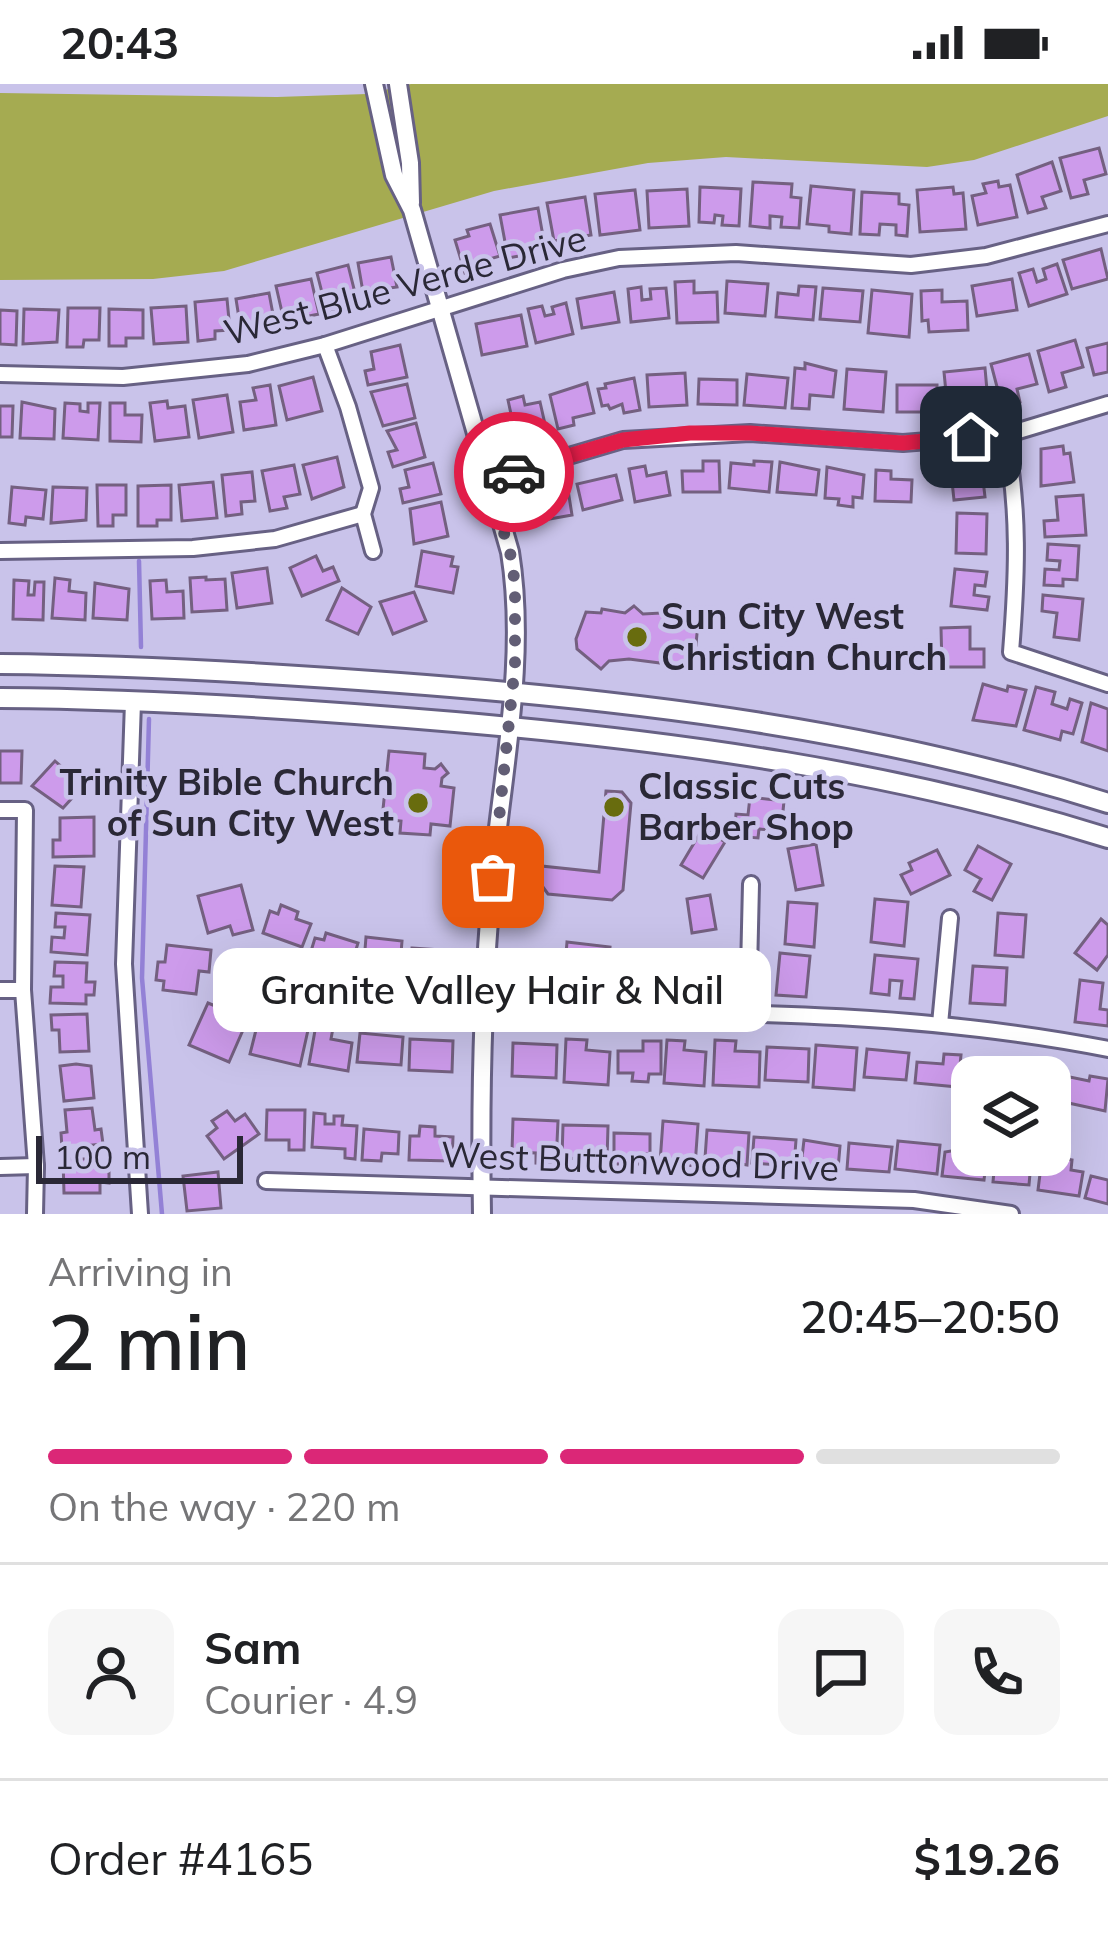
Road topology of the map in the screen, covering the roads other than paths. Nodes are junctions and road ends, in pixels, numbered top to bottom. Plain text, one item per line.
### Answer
1 (374, 84) edge
2 (398, 84) edge
3 (412, 210) junction
4 (1108, 224) edge
5 (438, 307) junction
6 (325, 345) junction
7 (0, 374) edge
8 (1108, 404) edge
9 (1005, 435) junction
10 (487, 480) junction
11 (363, 514) junction
12 (0, 551) edge
13 (373, 551) dead end
14 (0, 664) edge
15 (134, 668) junction
16 (1108, 684) edge
17 (0, 698) edge
18 (133, 702) junction
19 (510, 710) junction
20 (1108, 802) edge
21 (0, 810) edge
22 (1108, 838) edge
23 (751, 884) dead end
24 (950, 918) dead end
25 (251, 974) dead end
26 (0, 990) edge
27 (23, 990) junction
28 (482, 1010) junction
29 (748, 1014) junction
30 (940, 1024) junction
31 (1108, 1049) edge
32 (36, 1166) junction
33 (0, 1167) edge
34 (266, 1180) dead end
35 (482, 1187) junction
36 (35, 1214) edge
37 (140, 1214) edge
38 (482, 1214) edge
39 (1011, 1214) edge

1 - 3 street
2 - 3 street
3 - 5 street
4 - 5 street, West Blue Verde Drive
5 - 6 street, West Blue Verde Drive
5 - 10 street
6 - 7 street, West Blue Verde Drive
6 - 11 street
8 - 9 street
9 - 10 street
9 - 16 street
10 - 19 street
11 - 12 street
11 - 13 street
14 - 15 main road
15 - 18 main road
15 - 19 main road
17 - 18 main road
18 - 19 main road
18 - 37 street
19 - 20 main road
19 - 22 main road
19 - 28 street
21 - 27 street
23 - 29 street
24 - 30 street
25 - 28 street
26 - 27 street
27 - 32 street
28 - 29 street
28 - 35 street
29 - 30 street
30 - 31 street
32 - 33 street
32 - 36 street
34 - 35 street, West Buttonwood Drive
35 - 38 street
35 - 39 street, West Buttonwood Drive

